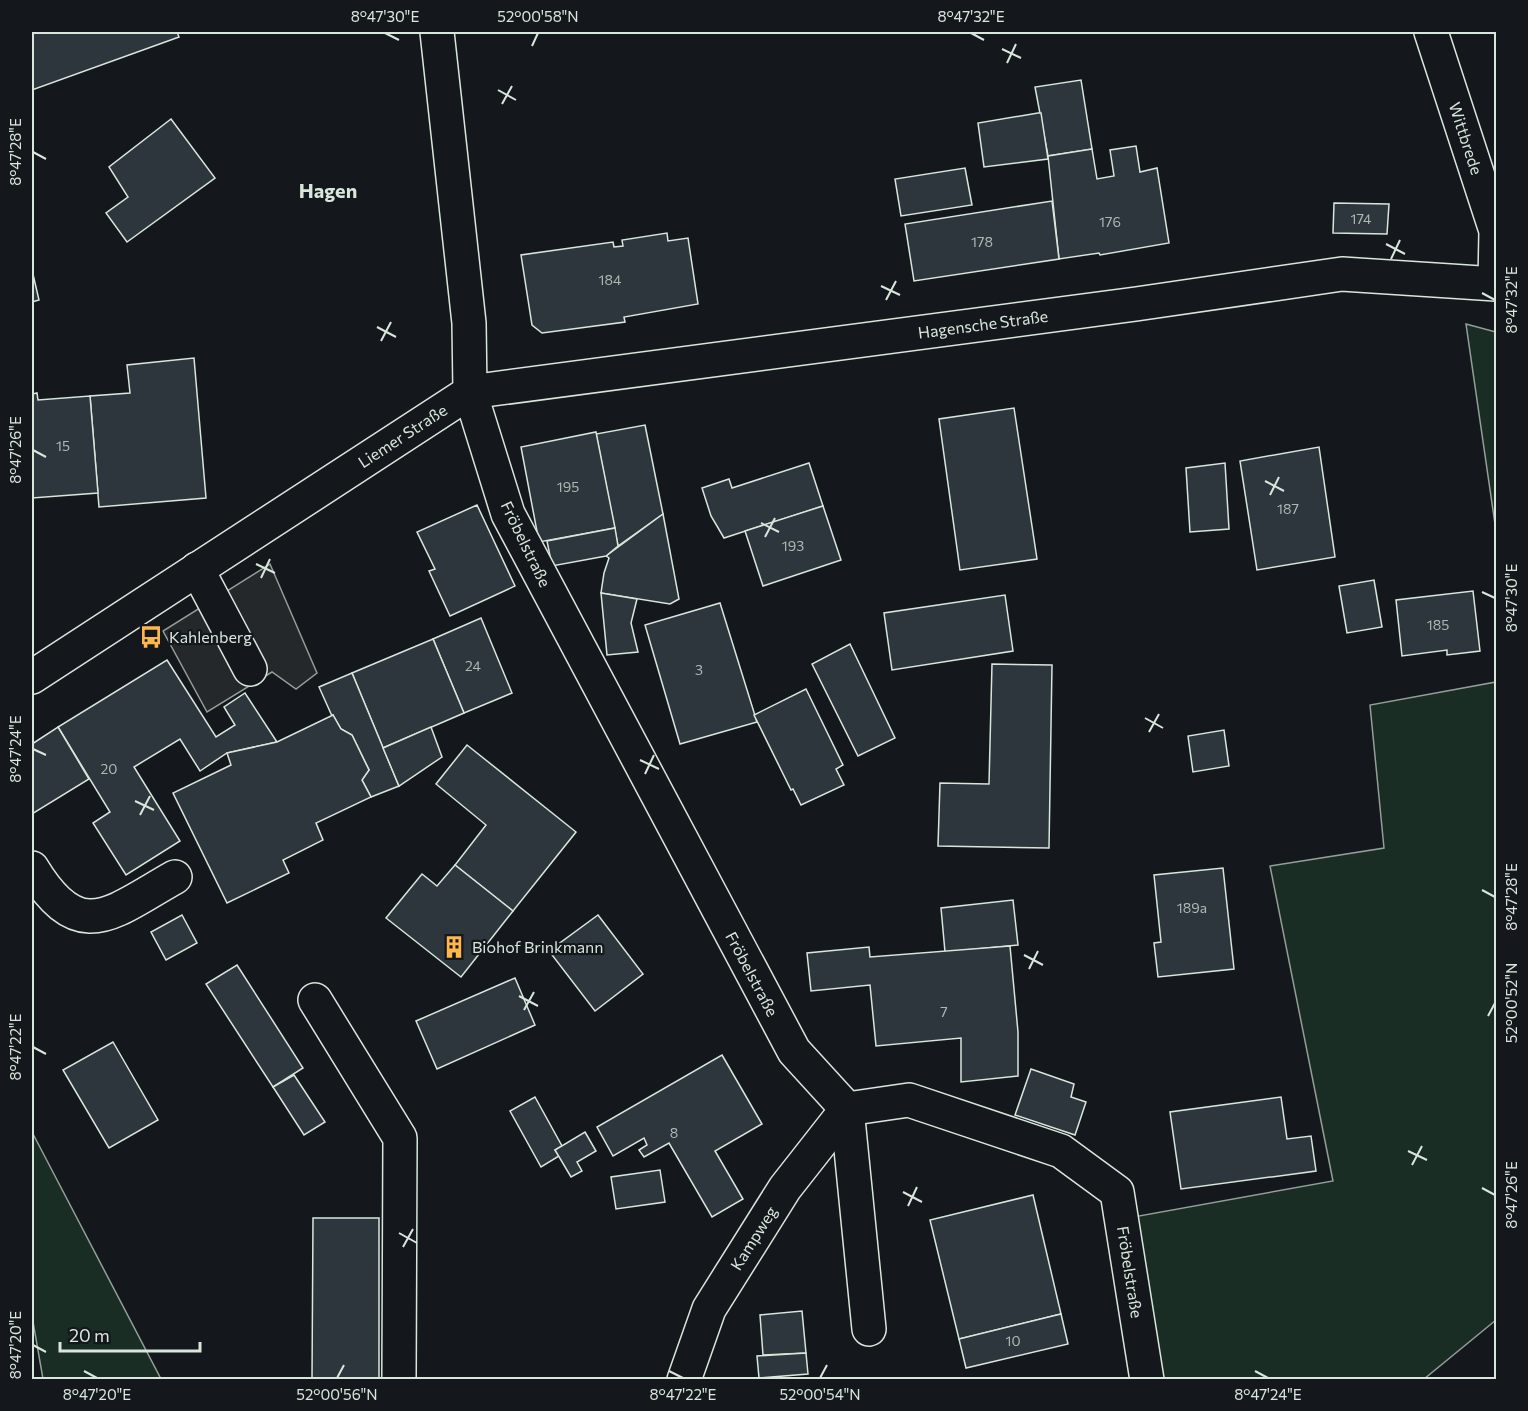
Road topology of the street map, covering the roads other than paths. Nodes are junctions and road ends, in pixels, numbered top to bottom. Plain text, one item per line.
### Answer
1 (437, 32) edge
2 (1431, 32) edge
3 (1496, 284) edge
4 (470, 392) junction
5 (196, 569) junction
6 (250, 669) dead end
7 (32, 677) edge
8 (32, 868) edge
9 (175, 877) dead end
10 (315, 1000) dead end
11 (847, 1109) junction
12 (869, 1329) dead end
13 (399, 1380) edge
14 (684, 1380) edge
15 (1147, 1380) edge

1 - 4 street
2 - 3 street, Wittbrede
3 - 4 street, Hagensche Straße
4 - 5 street, Liemer Straße
4 - 11 street, Fröbelstraße
5 - 6 street
5 - 7 street, Liemer Straße
8 - 9 street
10 - 13 street
11 - 12 street
11 - 14 street, Kampweg
11 - 15 street, Fröbelstraße

